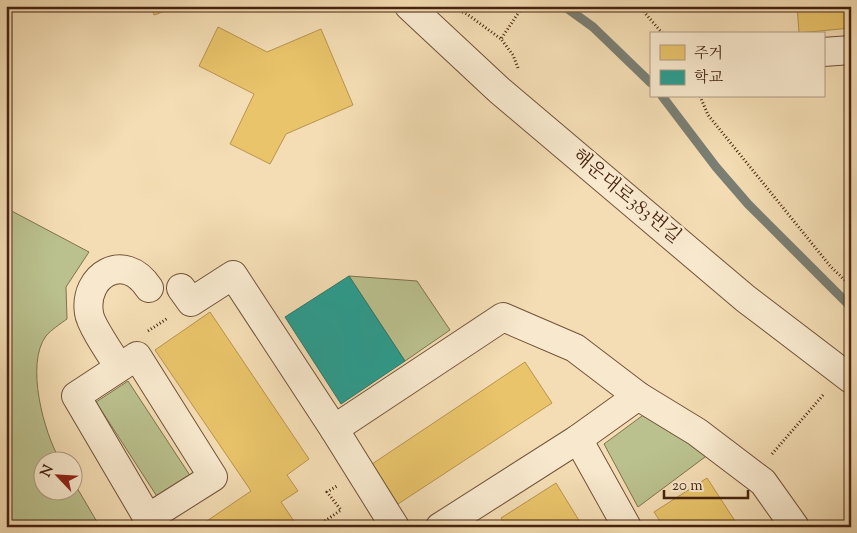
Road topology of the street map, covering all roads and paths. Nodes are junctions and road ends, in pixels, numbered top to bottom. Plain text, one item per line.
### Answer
1 (408, 6) edge
2 (450, 6) edge
3 (524, 6) edge
4 (639, 6) edge
5 (661, 32) edge
6 (500, 39) junction
7 (851, 50) edge
8 (824, 52) edge
9 (701, 98) edge
10 (515, 104) junction
11 (851, 286) edge
12 (149, 288) dead end
13 (186, 295) joint
14 (128, 361) junction
15 (847, 376) edge
16 (638, 396) junction
17 (334, 428) junction
18 (578, 439) junction
19 (361, 471) junction
20 (754, 475) junction
21 (150, 522) edge
22 (316, 527) edge
23 (395, 527) edge
24 (440, 527) edge
25 (627, 527) edge
26 (795, 527) edge

1 - 10 street, 해운대로383번길
2 - 6 path
3 - 6 path
4 - 5 path
6 - 10 path
7 - 8 street
9 - 11 path
10 - 15 street, 해운대로383번길
12 - 14 street
13 - 14 path
13 - 17 street
14 - 21 street
14 - 21 street
15 - 20 path
16 - 17 street
16 - 18 street
16 - 20 street
17 - 19 street
18 - 24 street
18 - 25 street
19 - 22 path
19 - 23 street
20 - 26 street

